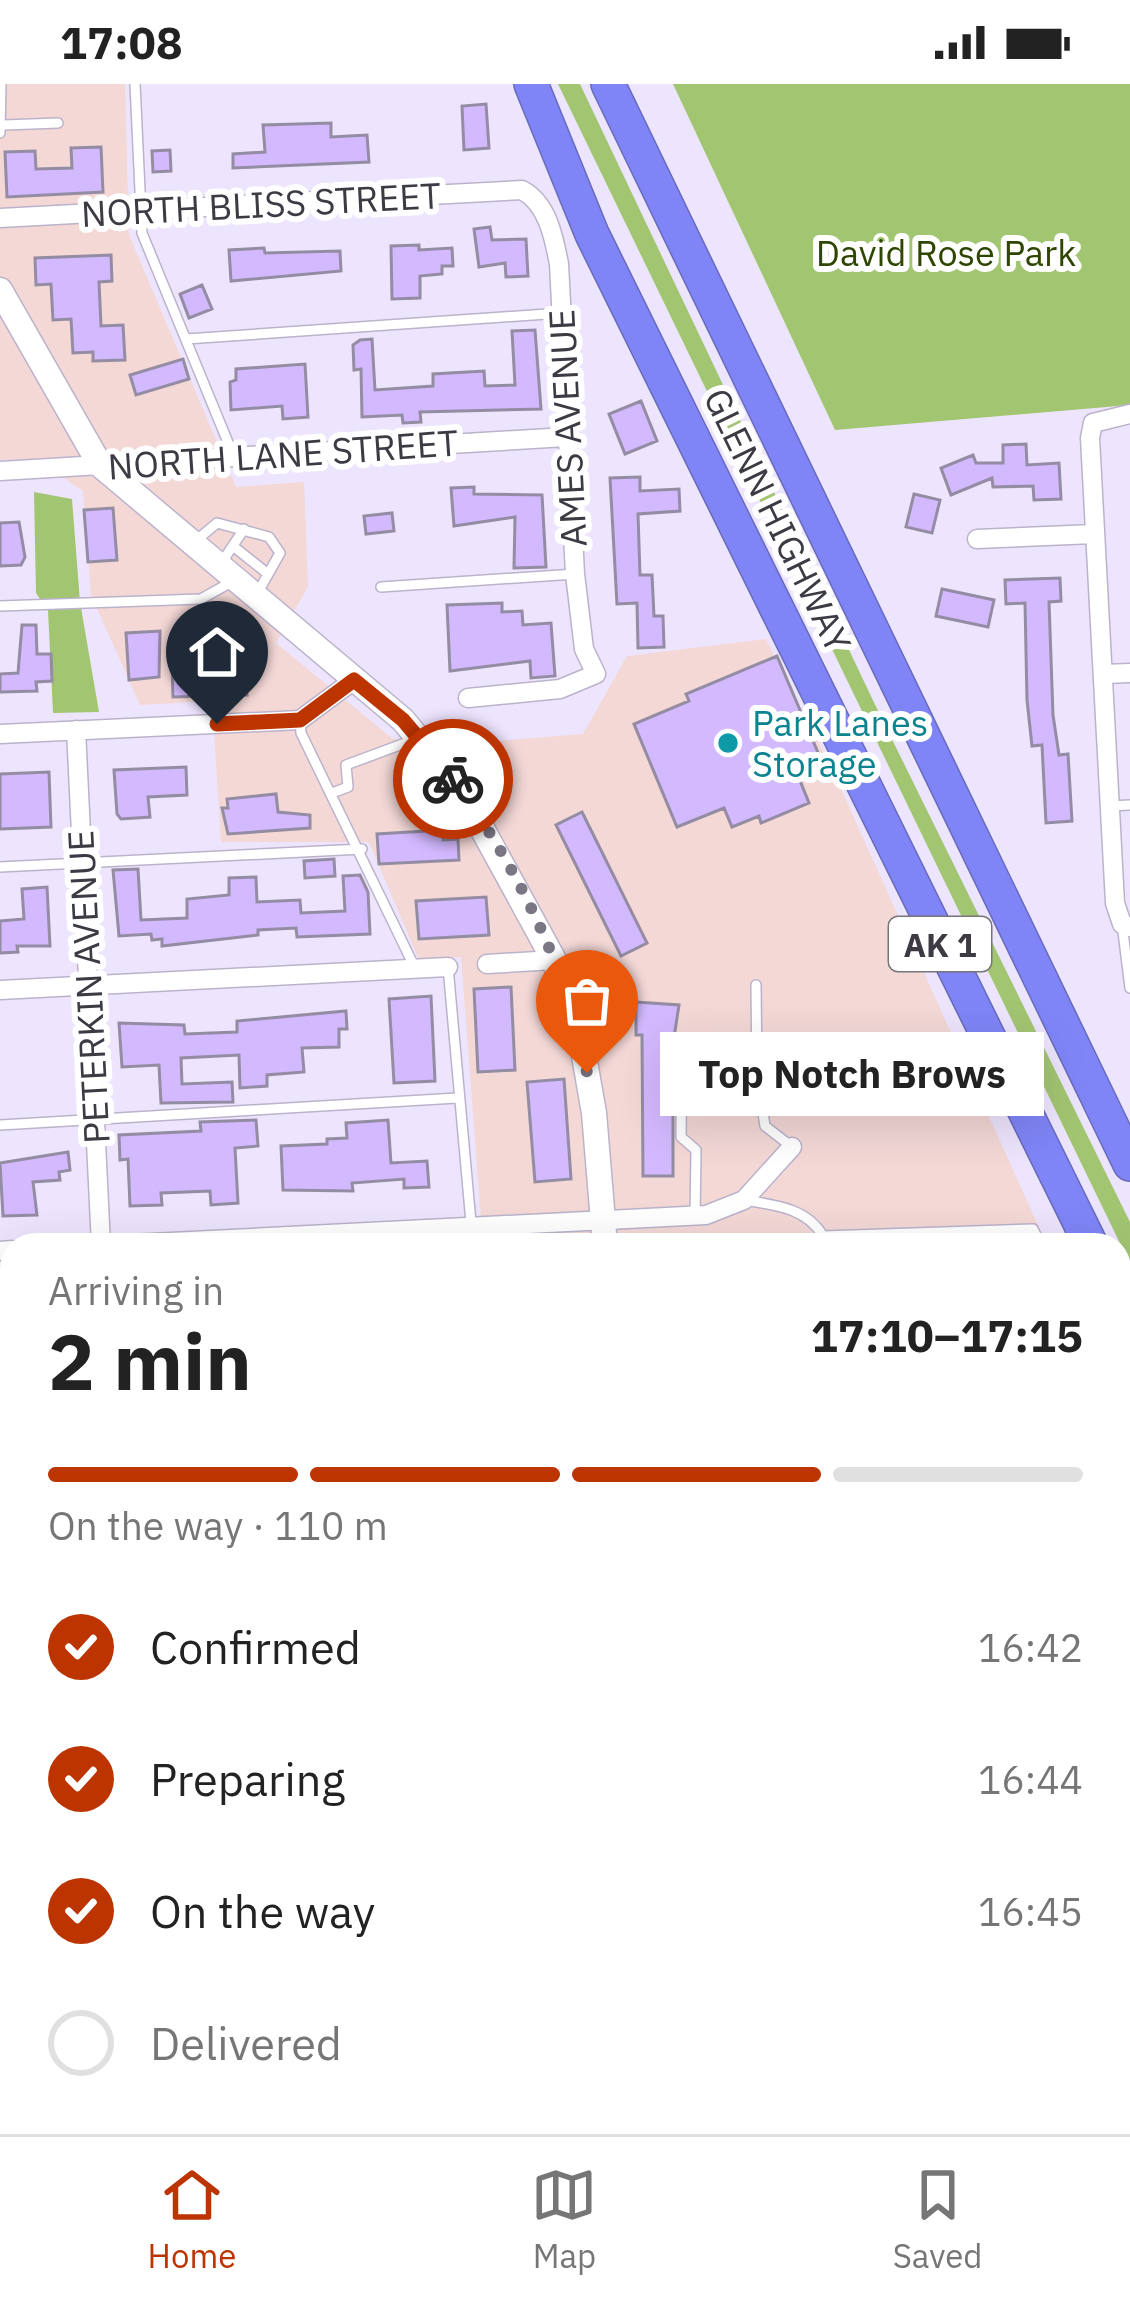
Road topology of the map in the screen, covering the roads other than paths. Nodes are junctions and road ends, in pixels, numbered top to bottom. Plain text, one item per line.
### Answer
1 (2, 84) edge
2 (135, 84) edge
3 (531, 84) edge
4 (608, 84) edge
5 (58, 123) dead end
6 (2, 129) edge
7 (522, 190) joint
8 (140, 211) junction
9 (0, 218) edge
10 (0, 290) edge
11 (561, 313) junction
12 (186, 338) junction
13 (1130, 414) edge
14 (566, 437) junction
15 (235, 457) junction
16 (100, 466) junction
17 (0, 471) edge
18 (244, 530) junction
19 (1094, 534) junction
20 (976, 539) dead end
21 (192, 543) junction
22 (242, 572) junction
23 (574, 574) junction
24 (381, 586) dead end
25 (0, 606) edge
26 (1130, 673) edge
27 (1104, 674) junction
28 (354, 680) junction
29 (468, 698) dead end
30 (300, 720) junction
31 (76, 730) junction
32 (0, 734) edge
33 (418, 738) junction
34 (332, 794) junction
35 (1120, 806) edge
36 (362, 849) junction
37 (82, 862) junction
38 (0, 866) edge
39 (1126, 926) edge
40 (554, 961) junction
41 (487, 964) dead end
42 (448, 967) joint
43 (415, 968) junction
44 (756, 985) dead end
45 (88, 986) junction
46 (1130, 988) edge
47 (0, 990) edge
48 (966, 998) junction
49 (1063, 1025) junction
50 (682, 1044) dead end
51 (457, 1098) junction
52 (95, 1121) junction
53 (0, 1126) edge
54 (1130, 1135) edge
55 (792, 1147) joint
56 (1130, 1164) edge
57 (744, 1200) junction
58 (694, 1216) junction
59 (604, 1232) edge
60 (104, 1233) edge
61 (482, 1233) edge
62 (563, 1233) edge
63 (822, 1233) edge
64 (914, 1233) edge
65 (1035, 1233) edge
66 (1071, 1233) edge
67 (1085, 1233) edge

1 - 6 lane
2 - 8 lane
3 - 48 highway, GLENN HIGHWAY / AK 1
4 - 49 highway, GLENN HIGHWAY / AK 1
5 - 6 lane
7 - 8 street, NORTH BLISS STREET
7 - 11 street, AMES AVENUE
8 - 9 street, NORTH BLISS STREET
8 - 12 lane
10 - 16 street
11 - 12 lane
11 - 14 street, AMES AVENUE
12 - 15 lane
13 - 19 street
14 - 15 street, NORTH LANE STREET
14 - 23 street, AMES AVENUE
15 - 16 street, NORTH LANE STREET
16 - 17 street, NORTH LANE STREET
16 - 21 street
18 - 21 lane
18 - 22 lane
18 - 22 lane
19 - 20 street
19 - 27 street
21 - 22 street
22 - 25 lane
22 - 28 street
23 - 24 lane
23 - 29 street, AMES AVENUE
26 - 27 street
27 - 35 street
28 - 30 street
28 - 33 street
30 - 31 street
30 - 34 lane
31 - 32 street
31 - 37 street, PETERKIN AVENUE
33 - 34 lane
33 - 40 street
34 - 36 lane
35 - 39 street
36 - 37 lane
36 - 43 lane
37 - 38 lane
37 - 45 street, PETERKIN AVENUE
39 - 46 lane
40 - 41 street
40 - 59 street
42 - 43 street
42 - 51 lane
43 - 45 street
44 - 55 lane
45 - 47 street
45 - 52 street, PETERKIN AVENUE
48 - 66 highway
48 - 67 highway, GLENN HIGHWAY / AK 1
49 - 54 highway
49 - 56 highway, GLENN HIGHWAY / AK 1
50 - 58 lane
51 - 52 lane
51 - 61 lane
52 - 53 lane
52 - 60 street, PETERKIN AVENUE
55 - 57 street
57 - 58 street
57 - 63 lane
58 - 59 street
59 - 62 street
64 - 65 lane

